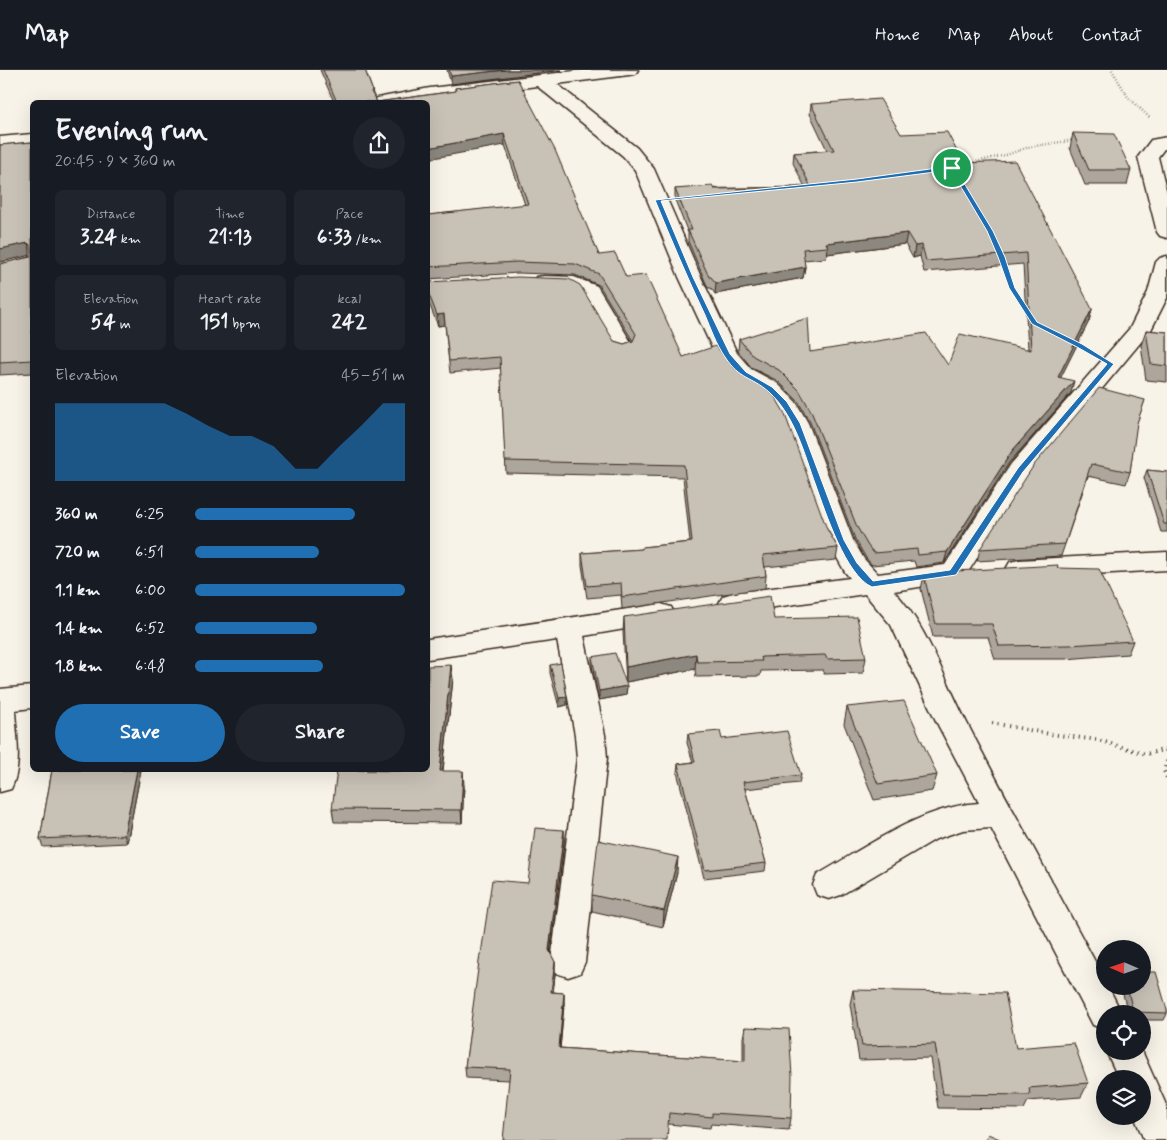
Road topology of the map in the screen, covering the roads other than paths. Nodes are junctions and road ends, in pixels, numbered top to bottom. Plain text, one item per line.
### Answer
1 (629, 70) edge
2 (541, 80) junction
3 (393, 100) edge
4 (30, 140) edge
5 (0, 143) edge
6 (1163, 144) edge
7 (1167, 232) edge
8 (1167, 262) edge
9 (527, 281) edge
10 (623, 348) edge
11 (1167, 561) edge
12 (953, 573) junction
13 (872, 584) junction
14 (569, 629) junction
15 (430, 649) edge
16 (30, 697) edge
17 (0, 700) edge
18 (0, 780) edge
19 (1001, 815) junction
20 (829, 885) dead end
21 (568, 962) dead end
22 (1100, 1005) edge
23 (1151, 1113) edge
24 (1163, 1140) edge

1 - 2 street
2 - 3 street
2 - 13 street
4 - 5 street
6 - 7 street
8 - 12 street
9 - 10 street
11 - 12 street
12 - 13 street
13 - 14 street
13 - 19 street
14 - 15 street
14 - 21 street
16 - 17 street
17 - 18 street
19 - 20 street
19 - 22 street
23 - 24 street

